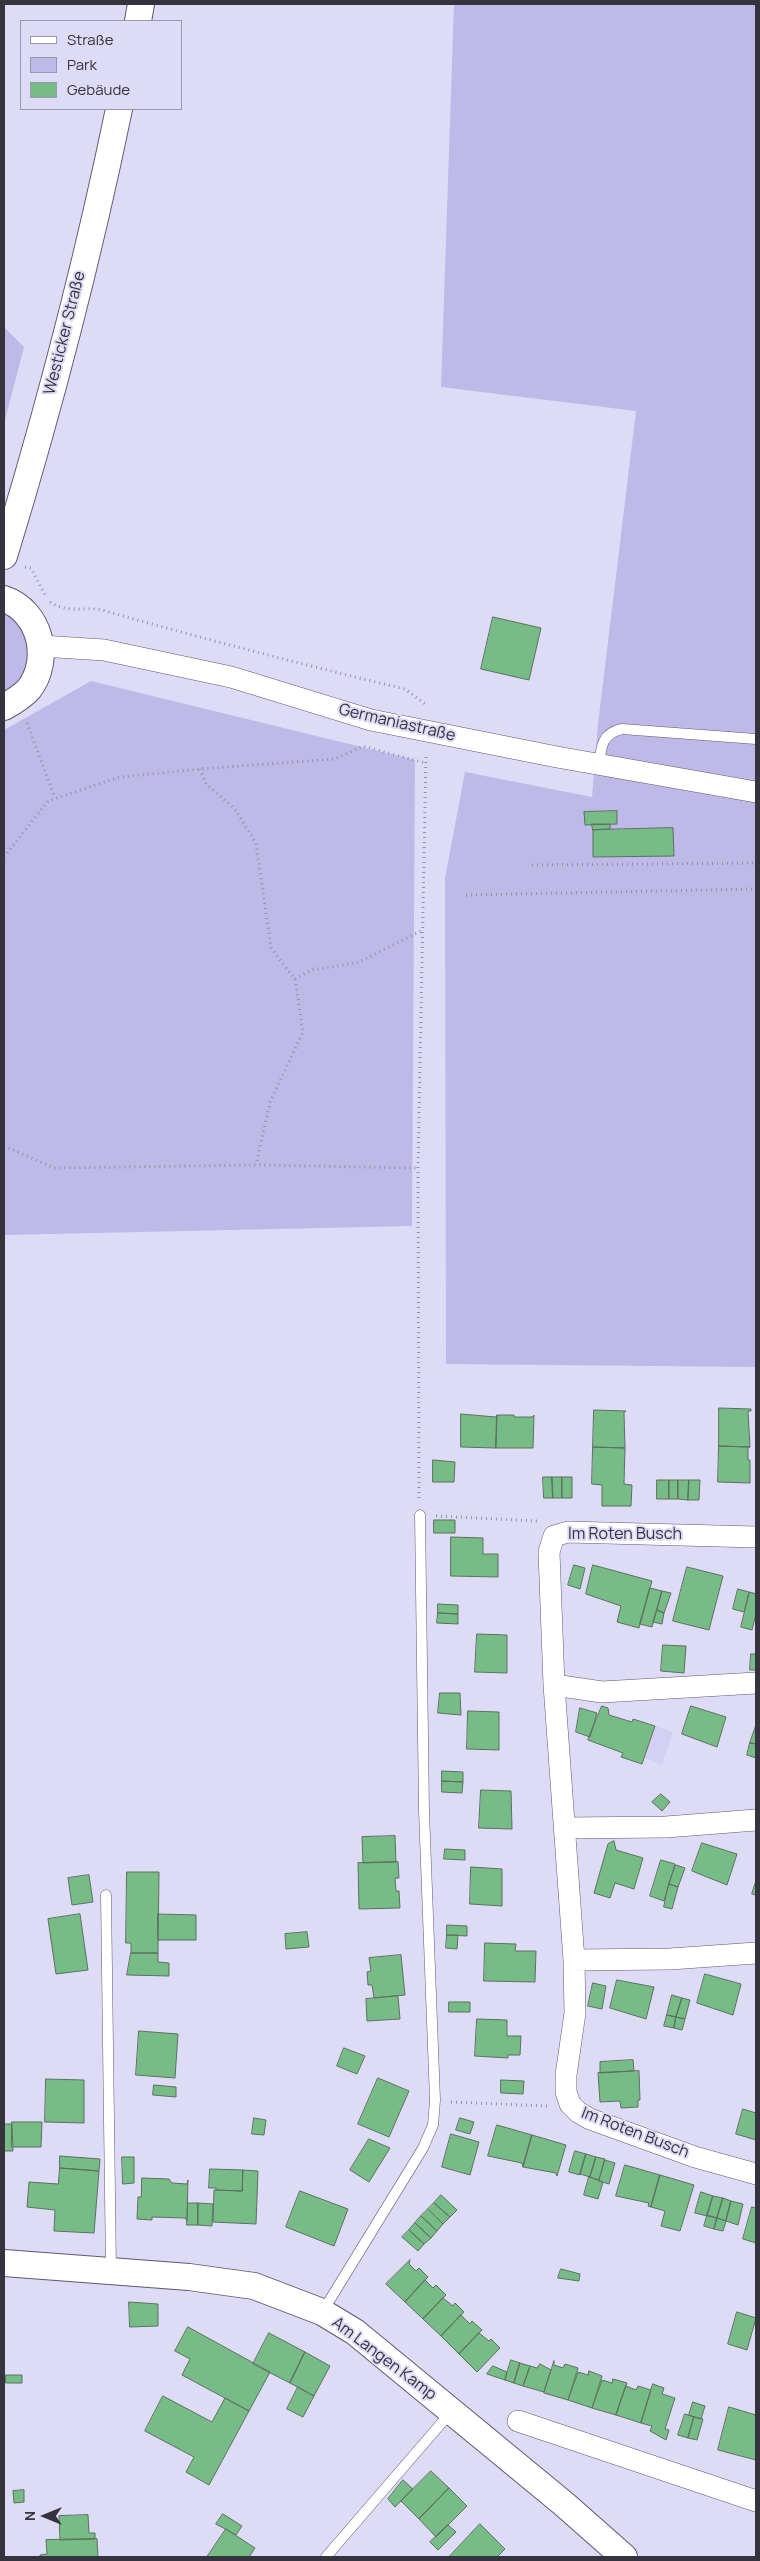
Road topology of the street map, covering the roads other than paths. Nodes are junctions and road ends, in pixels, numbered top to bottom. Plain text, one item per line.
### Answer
1 (141, 4) edge
2 (138, 20) edge
3 (119, 110) edge
4 (13, 561) edge
5 (4, 599) edge
6 (41, 646) junction
7 (14, 712) edge
8 (756, 739) edge
9 (599, 765) junction
10 (756, 792) edge
11 (420, 1515) road end
12 (756, 1537) edge
13 (756, 1683) edge
14 (554, 1685) junction
15 (756, 1820) edge
16 (566, 1828) junction
17 (106, 1895) dead end
18 (756, 1953) edge
19 (574, 1960) junction
20 (756, 2174) edge
21 (4, 2263) edge
22 (111, 2271) junction
23 (322, 2312) junction
24 (452, 2411) junction
25 (518, 2421) dead end
26 (756, 2500) edge
27 (326, 2557) edge
28 (624, 2557) edge

1 - 2 street
3 - 4 street, Westicker Straße
5 - 6 street
6 - 7 street
6 - 9 street, Germaniastraße
8 - 9 lane
9 - 10 street, Germaniastraße
11 - 23 lane
12 - 14 street, Im Roten Busch
13 - 14 street
14 - 16 street, Im Roten Busch
15 - 16 street
16 - 19 street, Im Roten Busch
17 - 22 lane
18 - 19 street
19 - 20 street, Im Roten Busch
21 - 22 street, Am Langen Kamp
22 - 23 street, Am Langen Kamp
23 - 24 street, Am Langen Kamp
24 - 27 lane
24 - 28 street, Am Langen Kamp
25 - 26 street

